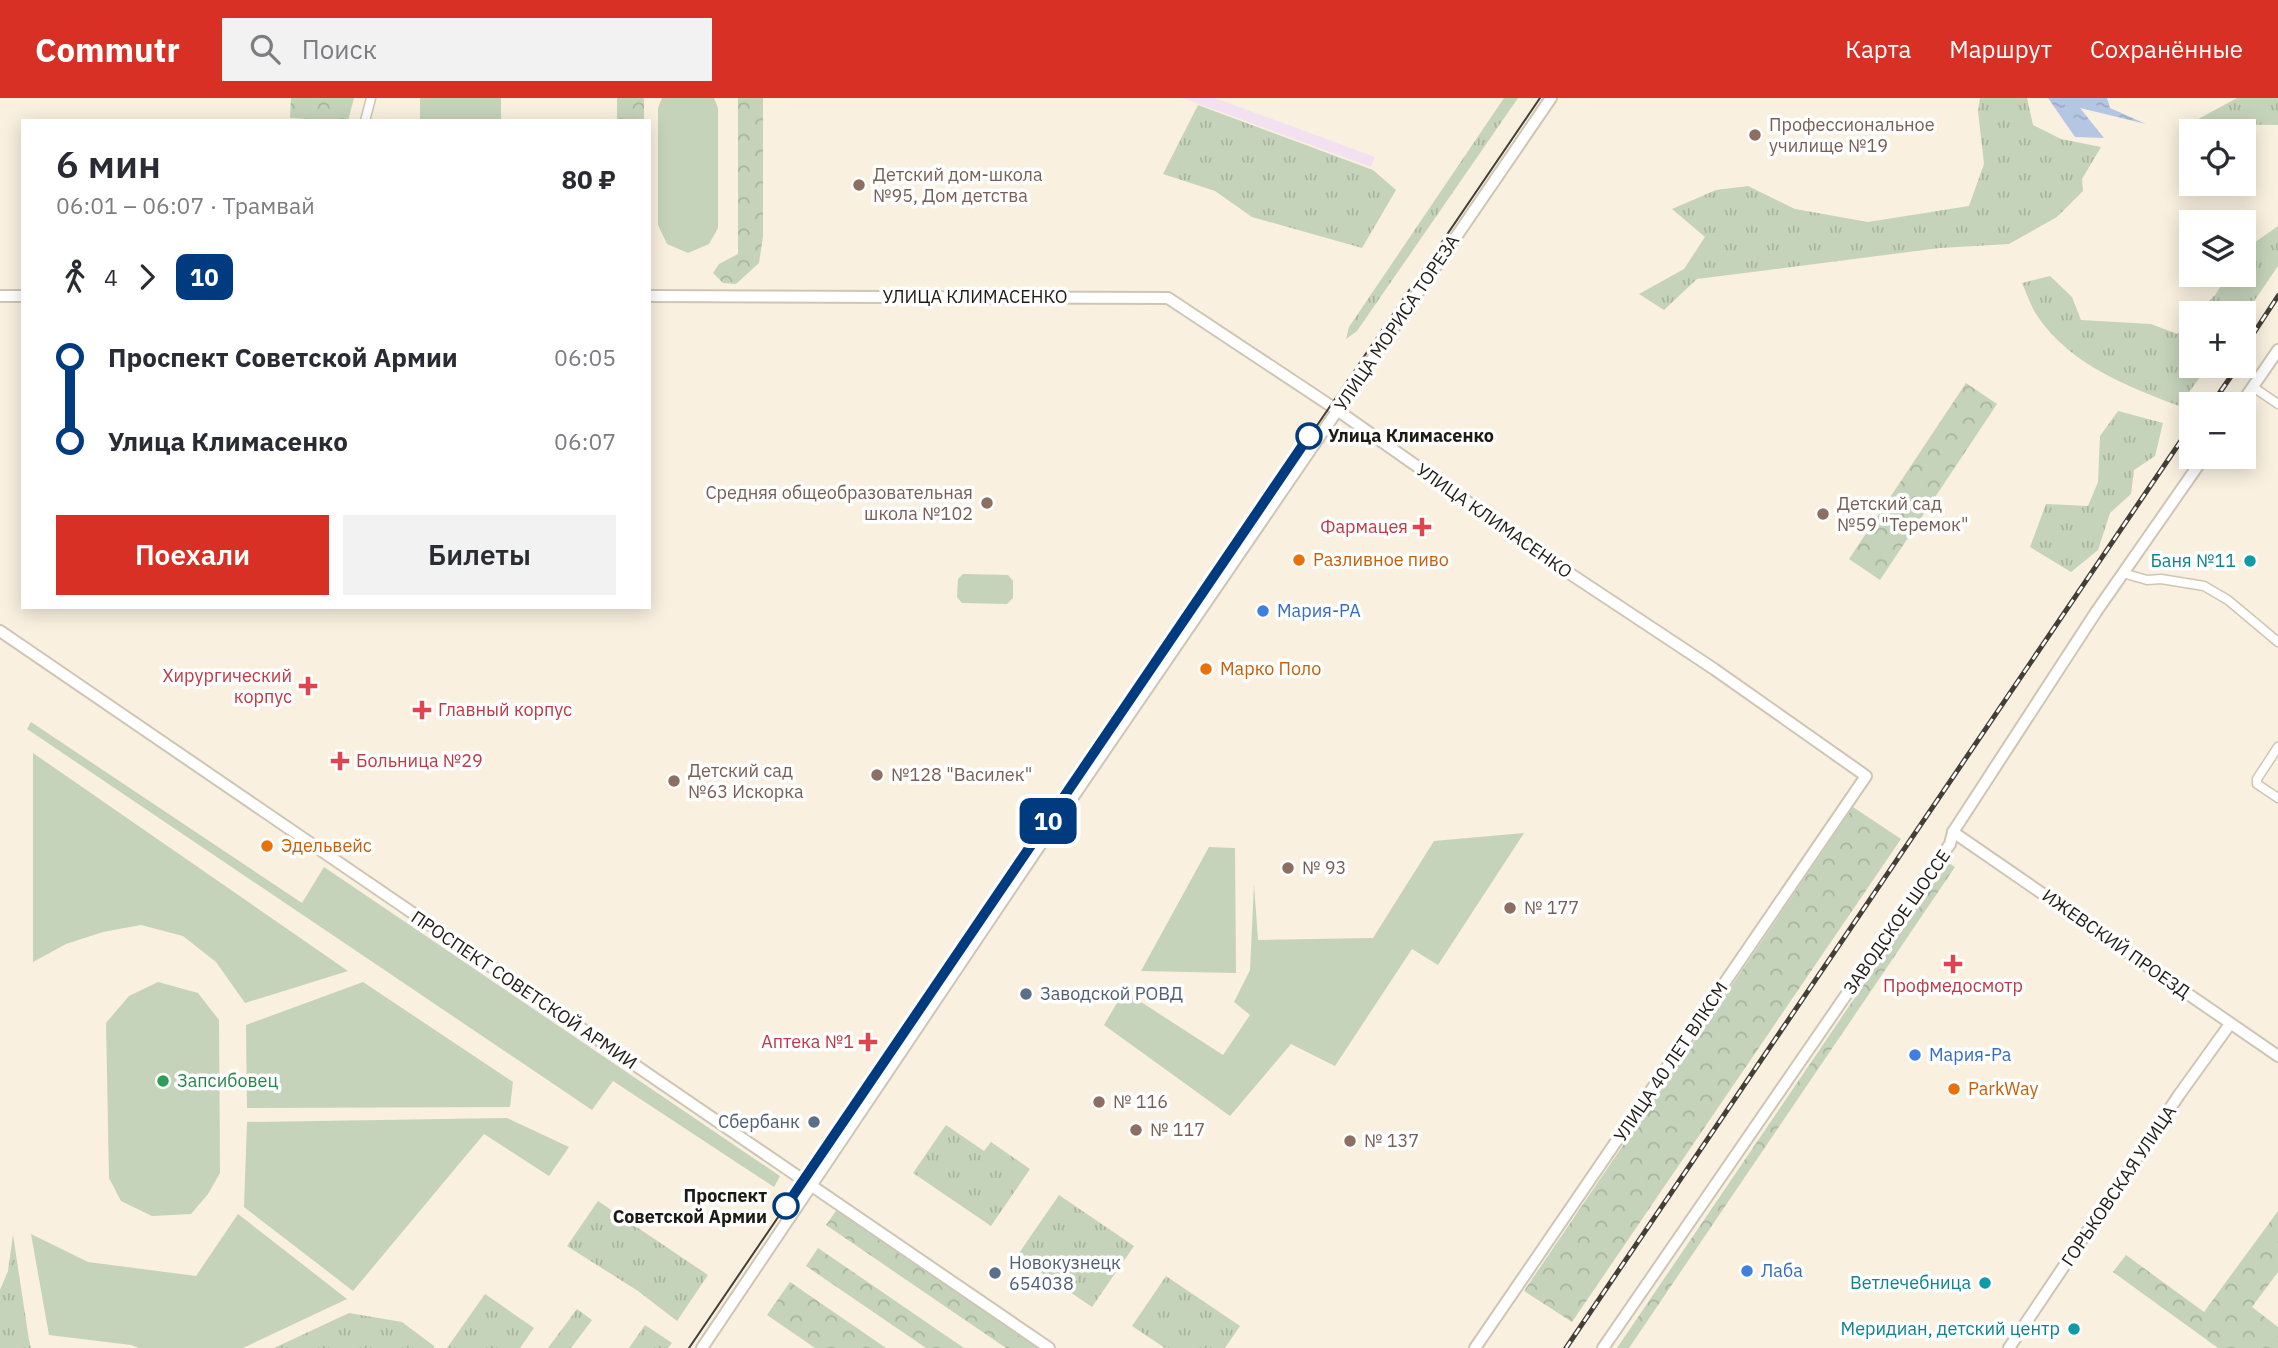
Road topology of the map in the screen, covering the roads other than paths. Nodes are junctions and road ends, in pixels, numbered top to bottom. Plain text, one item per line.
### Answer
1 (371, 98) edge
2 (1551, 98) edge
3 (366, 119) edge
4 (0, 296) edge
5 (21, 296) edge
6 (651, 296) edge
7 (2278, 350) edge
8 (2253, 387) junction
9 (2249, 392) edge
10 (2278, 404) edge
11 (1337, 410) junction
12 (2196, 469) edge
13 (2123, 573) junction
14 (0, 631) edge
15 (2278, 642) edge
16 (2278, 747) edge
17 (1866, 776) joint
18 (2278, 798) edge
19 (1953, 832) junction
20 (2230, 1024) junction
21 (2278, 1056) edge
22 (812, 1186) junction
23 (702, 1348) edge
24 (1049, 1348) edge
25 (1475, 1348) edge
26 (1603, 1348) edge
27 (2009, 1348) edge

1 - 3 street
2 - 11 street, УЛИЦА МОРИСА ТОРЕЗА
4 - 5 street
6 - 11 street, УЛИЦА КЛИМАСЕНКО
7 - 8 street
8 - 9 street
8 - 10 street
11 - 17 street, УЛИЦА КЛИМАСЕНКО
11 - 22 street, УЛИЦА МОРИСА ТОРЕЗА
12 - 13 street, ЗАВОДСКОЕ ШОССЕ
13 - 15 street
13 - 19 street, ЗАВОДСКОЕ ШОССЕ
14 - 22 street, ПРОСПЕКТ СОВЕТСКОЙ АРМИИ
16 - 18 street
17 - 25 street, УЛИЦА 40 ЛЕТ ВЛКСМ
19 - 20 street, ИЖЕВСКИЙ ПРОЕЗД
19 - 26 street, ЗАВОДСКОЕ ШОССЕ
20 - 21 street, ИЖЕВСКИЙ ПРОЕЗД
20 - 27 street, ГОРЬКОВСКАЯ УЛИЦА
22 - 23 street, УЛИЦА МОРИСА ТОРЕЗА
22 - 24 street, ПРОСПЕКТ СОВЕТСКОЙ АРМИИ

